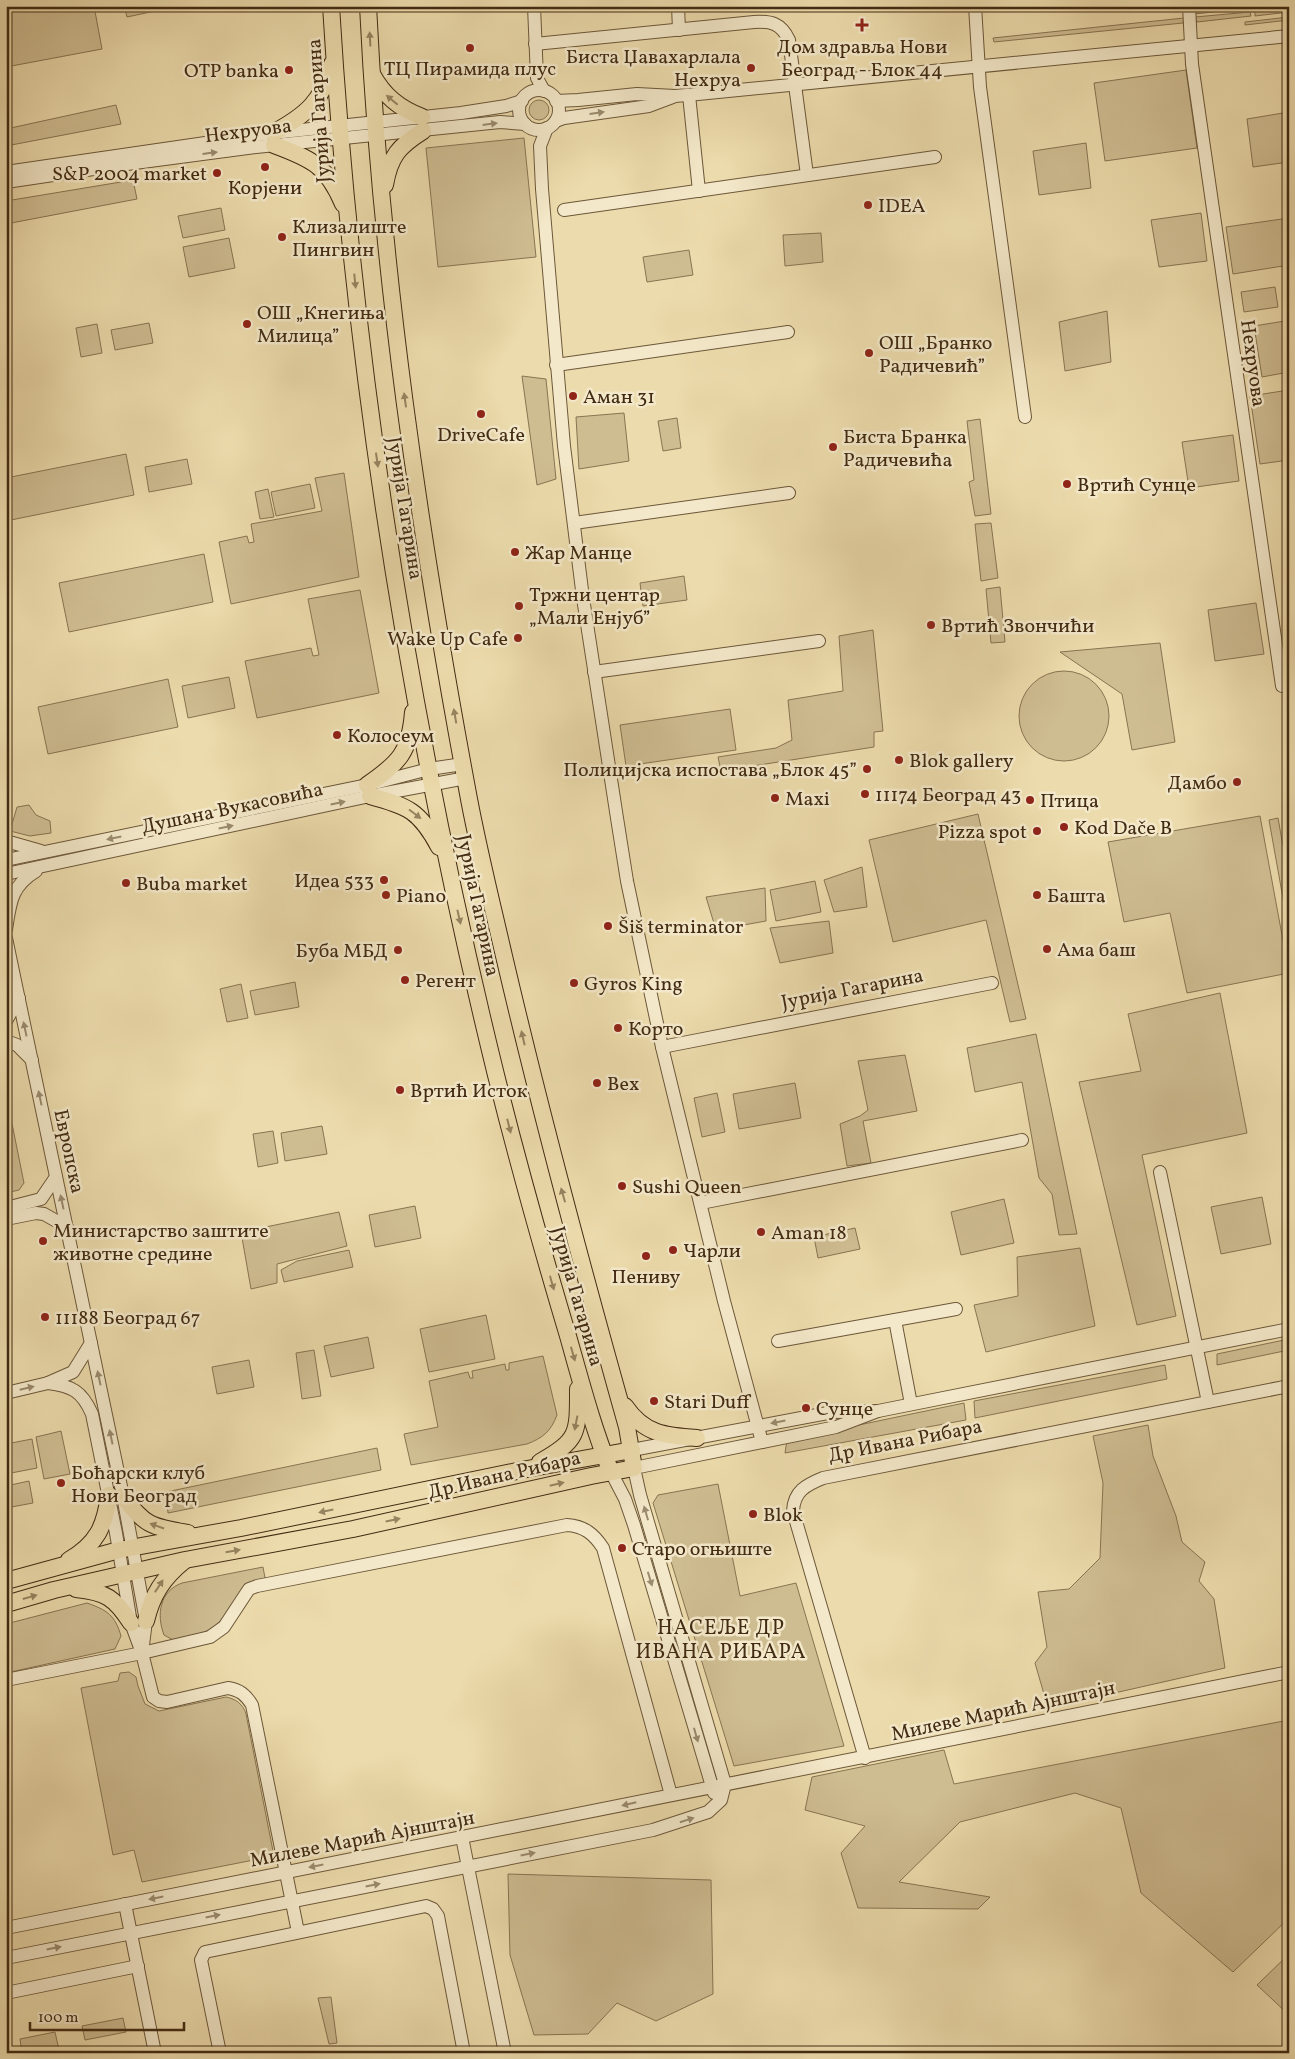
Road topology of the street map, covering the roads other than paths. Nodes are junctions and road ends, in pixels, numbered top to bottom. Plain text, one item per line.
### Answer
1 (331, 6) edge
2 (368, 6) edge
3 (534, 6) edge
4 (678, 6) edge
5 (975, 6) edge
6 (1189, 6) edge
7 (678, 30) junction
8 (1289, 36) edge
9 (536, 44) junction
10 (1191, 46) junction
11 (334, 57) junction
12 (978, 67) junction
13 (371, 72) junction
14 (537, 78) junction
15 (795, 85) junction
16 (544, 91) junction
17 (689, 95) junction
18 (675, 96) junction
19 (526, 97) junction
20 (556, 101) junction
21 (423, 124) junction
22 (551, 124) junction
23 (529, 127) junction
24 (375, 129) junction
25 (340, 131) junction
26 (274, 139) junction
27 (540, 146) junction
28 (934, 157) dead end
29 (6, 172) edge
30 (807, 175) junction
31 (6, 182) edge
32 (699, 191) junction
33 (382, 210) junction
34 (564, 210) dead end
35 (348, 215) junction
36 (788, 332) dead end
37 (556, 365) junction
38 (1025, 417) dead end
39 (789, 493) dead end
40 (574, 523) junction
41 (819, 641) dead end
42 (594, 672) junction
43 (1282, 686) dead end
44 (414, 692) junction
45 (464, 771) junction
46 (430, 777) junction
47 (368, 791) junction
48 (6, 841) edge
49 (48, 852) junction
50 (6, 860) edge
51 (447, 864) junction
52 (42, 867) junction
53 (6, 874) edge
54 (6, 930) edge
55 (6, 938) edge
56 (992, 983) dead end
57 (19, 998) junction
58 (6, 1021) edge
59 (6, 1041) edge
60 (662, 1047) junction
61 (32, 1060) junction
62 (1022, 1140) dead end
63 (1160, 1172) dead end
64 (56, 1177) junction
65 (700, 1203) junction
66 (6, 1208) edge
67 (6, 1219) edge
68 (67, 1227) junction
69 (956, 1309) dead end
70 (894, 1320) junction
71 (1289, 1328) edge
72 (778, 1341) dead end
73 (92, 1343) junction
74 (1196, 1347) junction
75 (579, 1374) junction
76 (48, 1383) junction
77 (1289, 1386) edge
78 (6, 1393) edge
79 (618, 1394) junction
80 (1208, 1402) junction
81 (911, 1404) junction
82 (878, 1411) junction
83 (759, 1426) junction
84 (696, 1438) junction
85 (762, 1442) junction
86 (632, 1450) junction
87 (604, 1454) junction
88 (528, 1468) junction
89 (634, 1468) junction
90 (611, 1472) junction
91 (116, 1496) junction
92 (203, 1535) junction
93 (126, 1549) junction
94 (185, 1560) junction
95 (53, 1568) junction
96 (130, 1573) junction
97 (6, 1580) edge
98 (54, 1590) junction
99 (6, 1604) edge
100 (138, 1622) junction
101 (142, 1653) junction
102 (1289, 1672) edge
103 (6, 1680) edge
104 (865, 1758) junction
105 (725, 1784) junction
106 (711, 1786) junction
107 (671, 1795) junction
108 (721, 1800) junction
109 (462, 1837) junction
110 (468, 1866) junction
111 (286, 1872) junction
112 (292, 1900) junction
113 (125, 1904) junction
114 (6, 1928) edge
115 (298, 1932) junction
116 (131, 1933) junction
117 (6, 1958) edge
118 (138, 1966) junction
119 (6, 1993) edge
120 (155, 2053) edge
121 (220, 2053) edge
122 (464, 2053) edge
123 (505, 2053) edge

1 - 11 main road, Јурија Гагарина
13 -> 2 main road, Јурија Гагарина
3 - 9 street
4 - 7 street
5 - 12 street
6 - 10 street, Нехруова
7 - 9 street
7 - 15 street
8 - 10 street
9 - 14 street
10 - 12 street
10 - 43 street, Нехруова
11 - 25 main road, Јурија Гагарина
11 - 26 main road
12 - 15 street
12 - 38 street
21 -> 13 main road
13 - 24 main road, Јурија Гагарина
14 - 16 street
14 - 19 street
15 - 17 street
15 - 30 street
16 - 19 street
16 - 20 street
17 - 18 street
17 - 32 street
18 - 20 street
22 -> 18 street
19 - 21 street, Нехруова
19 - 23 street
20 - 22 street
21 -> 23 street, Нехруова
21 - 24 street, Нехруова
21 - 33 main road
22 - 23 street
22 - 27 street
23 - 27 street
24 - 25 street, Нехруова
24 - 33 main road, Јурија Гагарина
25 - 26 street, Нехруова
25 - 35 main road, Јурија Гагарина
26 - 29 street, Нехруова
31 -> 26 street, Нехруова
26 - 35 main road
27 - 37 street
28 - 30 street
30 - 32 street
32 - 34 street
45 -> 33 main road, Јурија Гагарина
35 -> 44 main road, Јурија Гагарина
36 - 37 street
37 - 40 street
39 - 40 street
40 - 42 street
41 - 42 street
42 - 60 street
44 - 46 main road, Јурија Гагарина
44 - 47 main road
45 - 46 street, Душана Вукасовића
79 -> 45 main road, Јурија Гагарина
46 - 47 street, Душана Вукасовића
46 - 51 main road, Јурија Гагарина
47 -> 49 street, Душана Вукасовића
47 -> 51 main road
52 -> 47 street, Душана Вукасовића
48 - 49 street
49 - 50 street, Душана Вукасовића
51 -> 75 main road, Јурија Гагарина
52 - 53 street, Душана Вукасовића
52 - 54 street
55 - 57 street, Европска
56 - 60 street, Јурија Гагарина
57 - 58 street
61 -> 57 street, Европска
59 - 61 street
60 - 65 street
64 -> 61 street, Европска
62 - 65 street
63 - 74 street
64 - 66 street
68 -> 64 street, Европска
65 - 83 street
67 - 68 street
68 - 73 street, Европска
69 - 70 street
70 - 72 street
70 - 81 street
71 - 74 street, Др Ивана Рибара
73 - 76 street
91 -> 73 street, Европска
74 - 80 street
74 - 81 street, Др Ивана Рибара
75 - 87 main road, Јурија Гагарина
75 -> 88 main road
78 -> 76 street
76 - 91 street, Европска
77 - 80 street, Др Ивана Рибара
79 - 84 main road
79 - 86 main road, Јурија Гагарина
80 - 104 street, Др Ивана Рибара
81 - 82 street, Др Ивана Рибара
82 -> 83 street, Др Ивана Рибара
82 - 85 street, Др Ивана Рибара
83 - 84 street, Др Ивана Рибара
83 - 85 street
84 - 86 street, Др Ивана Рибара
85 - 89 street, Др Ивана Рибара
86 - 87 main road, Др Ивана Рибара
86 - 89 main road, Јурија Гагарина
87 - 88 main road, Др Ивана Рибара
87 - 90 main road, Јурија Гагарина
88 -> 92 main road, Др Ивана Рибара
89 - 90 main road, Др Ивана Рибара
105 -> 89 street, Јурија Гагарина
94 -> 90 main road, Др Ивана Рибара
90 -> 106 street, Јурија Гагарина
92 -> 91 main road
91 - 93 street, Европска
91 - 95 main road
92 - 93 main road, Др Ивана Рибара
93 - 95 main road, Др Ивана Рибара
93 - 96 street
94 - 96 main road, Др Ивана Рибара
100 -> 94 main road
95 - 97 main road, Др Ивана Рибара
96 - 98 main road, Др Ивана Рибара
96 - 100 street
99 -> 98 main road, Др Ивана Рибара
98 - 100 main road
100 - 101 street
101 - 103 street
101 - 107 street
101 - 111 street
102 - 104 street, Милеве Марић Ајнштајн
104 - 105 street, Милеве Марић Ајнштајн
105 - 106 street, Милеве Марић Ајнштајн
105 - 108 street
106 - 107 street, Милеве Марић Ајнштајн
106 - 108 street, Јурија Гагарина
107 -> 109 street, Милеве Марић Ајнштајн
110 -> 108 street
109 - 110 street
109 -> 111 street, Милеве Марић Ајнштајн
112 -> 110 street
110 - 123 street
111 - 112 street
111 -> 113 street, Милеве Марић Ајнштајн
112 - 115 street
116 -> 112 street
113 - 114 street, Милеве Марић Ајнштајн
113 - 116 street
115 - 121 street
115 - 122 street
117 -> 116 street
116 - 118 street
118 - 119 street
118 - 120 street

